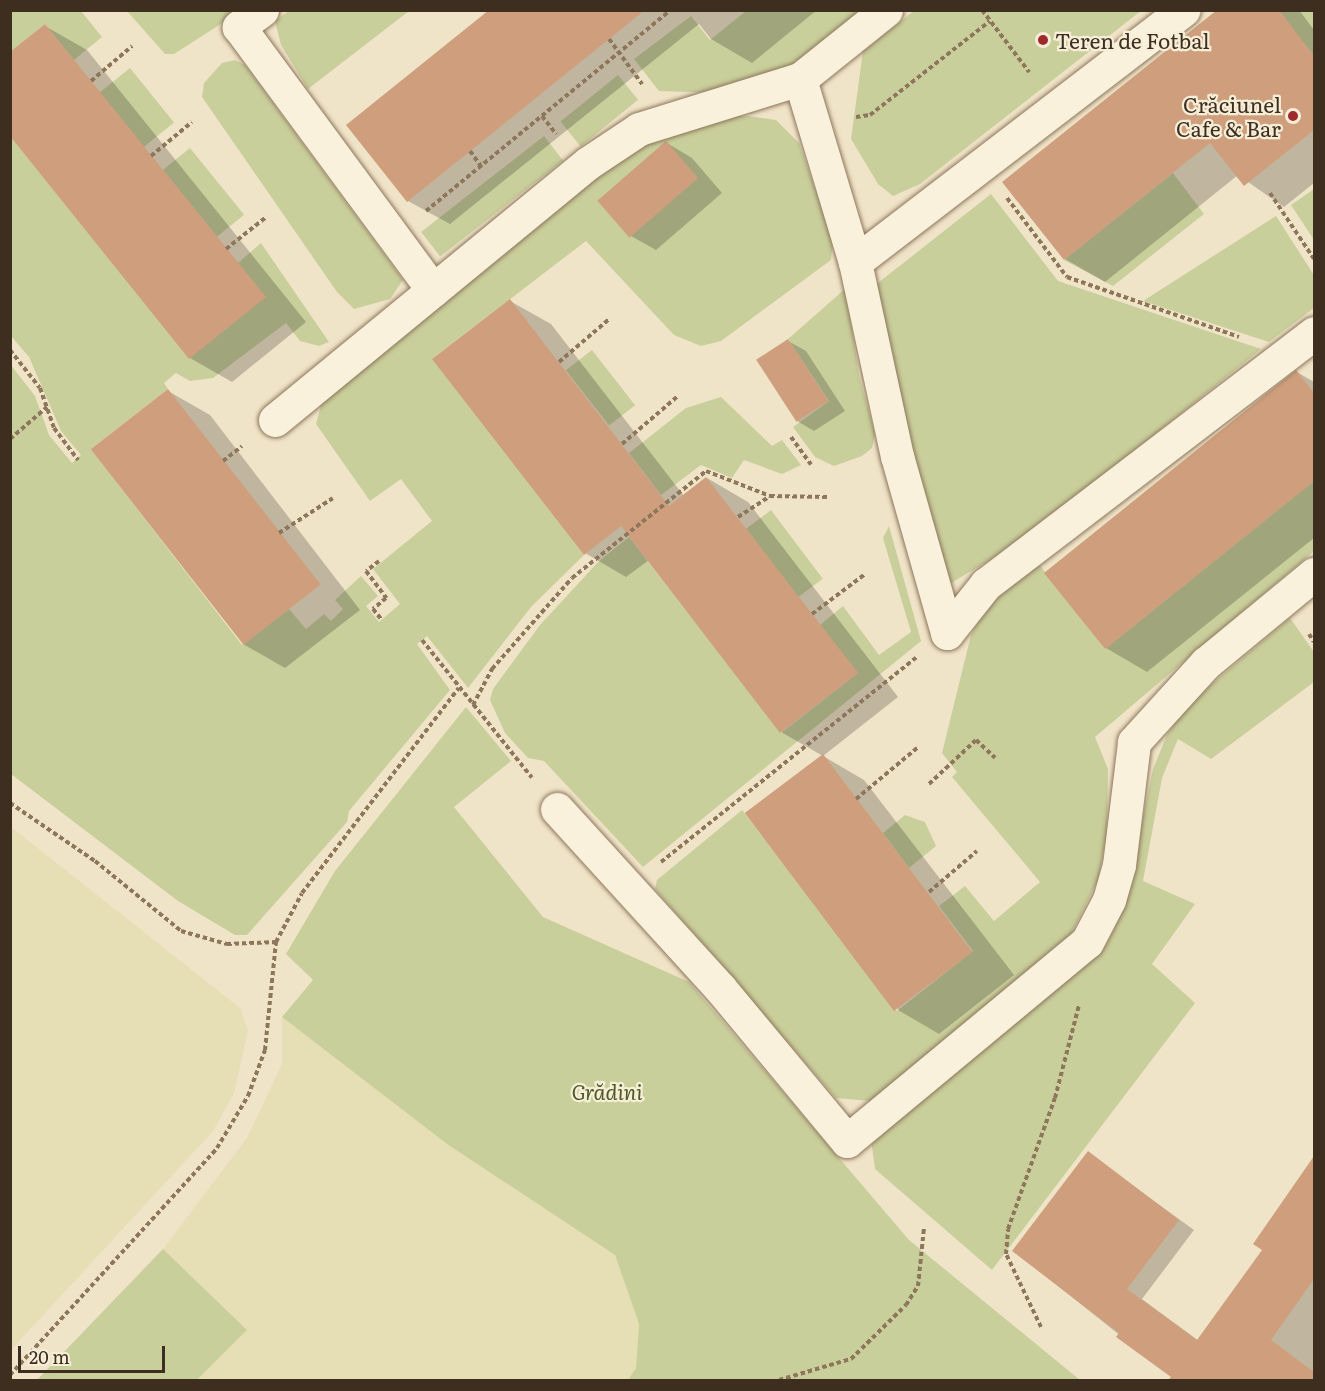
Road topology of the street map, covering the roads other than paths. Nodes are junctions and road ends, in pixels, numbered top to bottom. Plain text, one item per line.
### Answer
1 (262, 10) edge
2 (886, 10) edge
3 (1184, 10) edge
4 (800, 79) junction
5 (855, 262) junction
6 (433, 290) junction
7 (1314, 333) edge
8 (275, 420) dead end
9 (1314, 574) edge
10 (557, 809) road end

1 - 6 lane
2 - 4 lane
3 - 5 lane
4 - 5 lane
4 - 6 lane
5 - 7 lane
6 - 8 lane
9 - 10 lane

